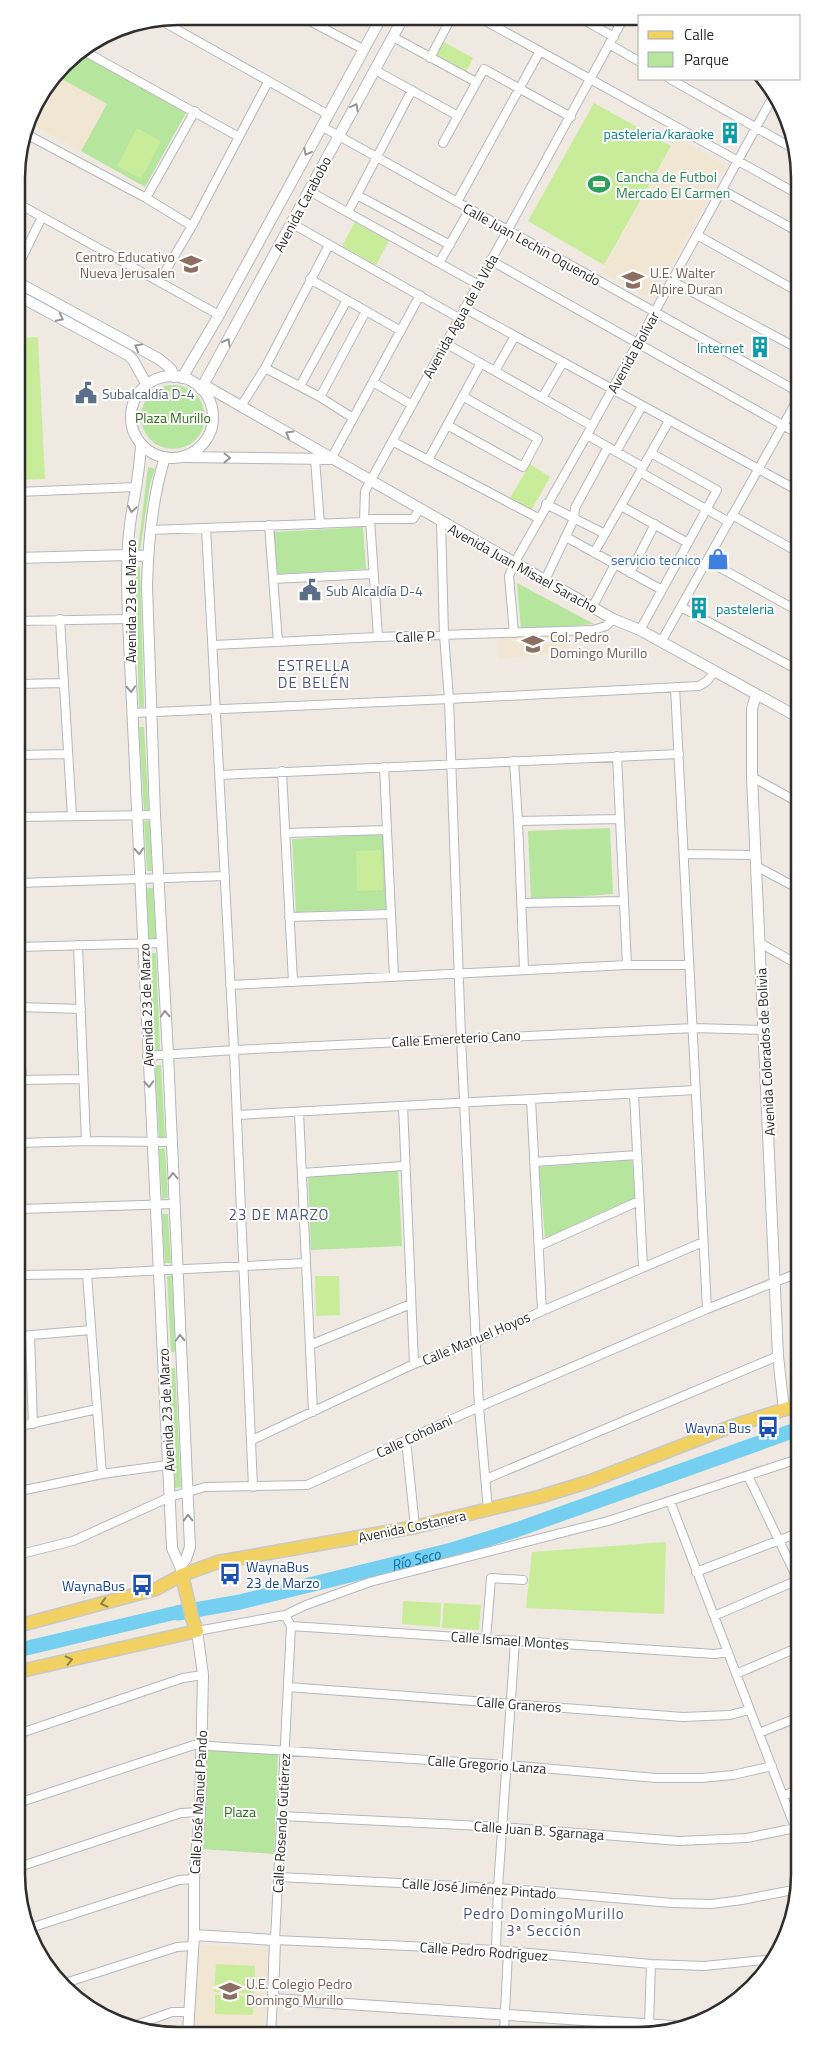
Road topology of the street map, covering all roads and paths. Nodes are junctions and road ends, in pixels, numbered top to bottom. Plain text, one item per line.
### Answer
1 (171, 25) edge
2 (317, 25) edge
3 (377, 25) edge
4 (399, 25) edge
5 (447, 25) edge
6 (492, 25) edge
7 (591, 25) edge
8 (621, 25) edge
9 (393, 37) junction
10 (612, 40) junction
11 (363, 49) junction
12 (540, 52) junction
13 (90, 54) edge
14 (430, 58) junction
15 (638, 60) edge
16 (375, 70) junction
17 (591, 80) junction
18 (672, 80) edge
19 (268, 82) junction
20 (476, 82) junction
21 (519, 89) junction
22 (412, 90) junction
23 (770, 102) edge
24 (194, 111) junction
25 (327, 114) junction
26 (458, 116) junction
27 (571, 117) junction
28 (321, 126) junction
29 (756, 128) junction
30 (338, 136) junction
31 (31, 137) edge
32 (239, 137) junction
33 (443, 143) dead end
34 (787, 145) edge
35 (376, 158) junction
36 (739, 159) junction
37 (722, 190) junction
38 (791, 190) edge
39 (309, 191) junction
40 (357, 195) junction
41 (146, 198) junction
42 (457, 202) junction
43 (25, 208) edge
44 (470, 209) junction
45 (348, 212) junction
46 (42, 218) junction
47 (292, 223) junction
48 (192, 226) junction
49 (791, 228) edge
50 (508, 230) junction
51 (697, 235) junction
52 (330, 244) junction
53 (450, 245) junction
54 (25, 252) edge
55 (490, 260) junction
56 (439, 263) junction
57 (310, 279) junction
58 (672, 281) junction
59 (159, 282) junction
60 (477, 284) junction
61 (25, 286) edge
62 (791, 288) edge
63 (420, 295) junction
64 (25, 299) edge
65 (347, 300) junction
66 (464, 308) junction
67 (366, 311) junction
68 (654, 313) junction
69 (218, 315) junction
70 (459, 318) junction
71 (401, 331) junction
72 (515, 336) junction
73 (445, 343) junction
74 (637, 344) junction
75 (791, 345) edge
76 (563, 362) junction
77 (482, 363) junction
78 (265, 368) junction
79 (495, 371) junction
80 (178, 378) junction
81 (373, 382) junction
82 (147, 385) junction
83 (300, 386) junction
84 (202, 387) junction
85 (791, 388) edge
86 (612, 390) junction
87 (464, 396) junction
88 (320, 397) junction
89 (542, 398) junction
90 (412, 405) junction
91 (241, 406) junction
92 (642, 406) junction
93 (791, 411) edge
94 (353, 418) junction
95 (669, 421) junction
96 (447, 425) junction
97 (783, 425) junction
98 (592, 426) junction
99 (791, 430) edge
100 (586, 435) junction
101 (392, 441) junction
102 (141, 444) junction
103 (608, 447) junction
104 (616, 452) junction
105 (651, 453) junction
106 (165, 457) junction
107 (179, 457) junction
108 (315, 459) junction
109 (332, 459) junction
110 (428, 460) junction
111 (758, 468) junction
112 (642, 470) junction
113 (371, 482) junction
114 (136, 487) junction
115 (791, 487) edge
116 (25, 492) edge
117 (546, 504) junction
118 (621, 506) junction
119 (420, 509) junction
120 (706, 509) junction
121 (538, 518) junction
122 (574, 519) junction
123 (731, 519) junction
124 (367, 521) junction
125 (441, 522) junction
126 (320, 524) junction
127 (655, 524) junction
128 (269, 525) junction
129 (206, 528) junction
130 (151, 530) junction
131 (605, 534) junction
132 (566, 537) junction
133 (688, 543) junction
134 (791, 549) edge
135 (594, 553) junction
136 (128, 555) junction
137 (147, 556) junction
138 (25, 558) edge
139 (708, 561) junction
140 (515, 562) junction
141 (615, 564) junction
142 (630, 573) junction
143 (374, 574) junction
144 (273, 578) junction
145 (545, 580) junction
146 (662, 590) junction
147 (593, 606) junction
148 (682, 607) junction
149 (791, 607) edge
150 (128, 619) junction
151 (613, 619) junction
152 (25, 620) edge
153 (60, 620) junction
154 (640, 630) junction
155 (514, 633) junction
156 (444, 635) junction
157 (378, 637) junction
158 (278, 642) junction
159 (661, 642) junction
160 (213, 645) junction
161 (791, 667) edge
162 (714, 672) junction
163 (64, 683) junction
164 (25, 684) edge
165 (676, 687) junction
166 (756, 694) junction
167 (449, 699) junction
168 (217, 710) junction
169 (151, 711) junction
170 (133, 713) junction
171 (791, 713) edge
172 (68, 754) junction
173 (679, 754) junction
174 (25, 755) edge
175 (617, 756) junction
176 (514, 761) junction
177 (451, 763) junction
178 (384, 767) junction
179 (282, 771) junction
180 (220, 775) junction
181 (752, 777) junction
182 (791, 799) edge
183 (155, 815) junction
184 (72, 816) junction
185 (137, 816) junction
186 (25, 817) edge
187 (619, 818) junction
188 (518, 821) junction
189 (387, 830) junction
190 (285, 833) junction
191 (685, 854) junction
192 (756, 861) junction
193 (225, 876) junction
194 (140, 880) junction
195 (158, 880) junction
196 (25, 883) edge
197 (791, 885) edge
198 (623, 900) junction
199 (522, 903) junction
200 (391, 914) junction
201 (289, 917) junction
202 (161, 943) junction
203 (760, 943) junction
204 (143, 944) junction
205 (78, 945) junction
206 (25, 947) edge
207 (791, 961) edge
208 (627, 965) junction
209 (689, 965) junction
210 (524, 970) junction
211 (459, 974) junction
212 (394, 977) junction
213 (293, 982) junction
214 (230, 985) junction
215 (25, 1007) edge
216 (81, 1009) junction
217 (694, 1028) junction
218 (764, 1030) junction
219 (461, 1038) junction
220 (234, 1050) junction
221 (168, 1054) junction
222 (148, 1056) junction
223 (83, 1079) junction
224 (25, 1080) edge
225 (695, 1090) junction
226 (634, 1094) junction
227 (532, 1099) junction
228 (465, 1102) junction
229 (403, 1106) junction
230 (300, 1112) junction
231 (237, 1115) junction
232 (86, 1141) junction
233 (153, 1142) junction
234 (172, 1142) junction
235 (25, 1143) edge
236 (637, 1155) junction
237 (534, 1162) junction
238 (404, 1166) junction
239 (302, 1173) junction
240 (640, 1201) junction
241 (173, 1204) junction
242 (156, 1206) junction
243 (25, 1209) edge
244 (703, 1242) junction
245 (538, 1246) junction
246 (306, 1263) junction
247 (242, 1266) junction
248 (643, 1267) junction
249 (159, 1269) junction
250 (176, 1269) junction
251 (87, 1274) junction
252 (25, 1275) edge
253 (791, 1275) edge
254 (776, 1280) junction
255 (411, 1304) junction
256 (707, 1309) junction
257 (542, 1311) junction
258 (92, 1330) junction
259 (25, 1336) edge
260 (30, 1336) junction
261 (477, 1341) junction
262 (310, 1345) junction
263 (778, 1356) junction
264 (164, 1359) junction
265 (181, 1359) junction
266 (414, 1364) junction
267 (479, 1407) junction
268 (791, 1408) edge
269 (97, 1409) junction
270 (784, 1410) junction
271 (313, 1412) junction
272 (33, 1424) junction
273 (25, 1425) edge
274 (252, 1440) junction
275 (406, 1440) junction
276 (791, 1461) edge
277 (168, 1465) junction
278 (102, 1474) junction
279 (748, 1476) junction
280 (486, 1479) junction
281 (253, 1487) junction
282 (25, 1490) edge
283 (187, 1493) junction
284 (170, 1497) junction
285 (670, 1501) junction
286 (488, 1510) junction
287 (415, 1527) junction
288 (791, 1536) edge
289 (780, 1541) junction
290 (25, 1553) edge
291 (791, 1565) edge
292 (182, 1570) junction
293 (696, 1572) junction
294 (523, 1580) dead end
295 (791, 1584) edge
296 (285, 1615) junction
297 (714, 1616) junction
298 (25, 1624) edge
299 (291, 1626) junction
300 (197, 1631) junction
301 (486, 1639) junction
302 (515, 1641) junction
303 (791, 1650) edge
304 (728, 1652) junction
305 (25, 1670) edge
306 (736, 1674) junction
307 (203, 1676) junction
308 (288, 1687) junction
309 (511, 1703) junction
310 (750, 1710) junction
311 (791, 1720) edge
312 (25, 1732) edge
313 (759, 1733) junction
314 (200, 1746) junction
315 (285, 1751) junction
316 (507, 1765) junction
317 (772, 1766) junction
318 (791, 1792) edge
319 (783, 1796) junction
320 (25, 1801) edge
321 (200, 1812) junction
322 (282, 1816) junction
323 (791, 1817) edge
324 (502, 1827) junction
325 (791, 1829) edge
326 (25, 1865) edge
327 (278, 1877) junction
328 (194, 1879) junction
329 (498, 1888) junction
330 (790, 1891) edge
331 (35, 1926) edge
332 (194, 1935) junction
333 (276, 1940) junction
334 (192, 1946) junction
335 (496, 1950) junction
336 (508, 1952) junction
337 (764, 1960) edge
338 (651, 1964) junction
339 (70, 1982) edge
340 (273, 1999) junction
341 (188, 2012) junction
342 (505, 2016) junction
343 (142, 2022) edge
344 (649, 2024) junction
345 (662, 2025) edge
346 (188, 2027) edge
347 (271, 2027) edge
348 (504, 2027) edge

1 - 19 street
2 - 11 street
3 - 11 street, Avenida Carabobo
4 - 9 street, Avenida Carabobo
5 - 14 street
6 - 12 street
7 - 10 street
8 - 10 street, Avenida Agua de la Vida
9 - 14 street
9 - 16 street, Avenida Carabobo
10 - 15 street
10 - 17 street, Avenida Agua de la Vida
11 - 25 street, Avenida Carabobo
12 - 17 street
12 - 21 street
13 - 24 street
14 - 20 street
16 - 22 street
30 -> 16 street, Avenida Carabobo
17 - 27 street, Avenida Agua de la Vida
17 - 36 street
18 - 29 street
19 - 25 street
19 - 32 street
20 - 21 street
20 - 26 street
21 - 27 street
21 - 42 street
22 - 26 street
22 - 35 street
23 - 29 street, Avenida Bolívar
24 - 32 street
24 - 41 street
25 - 28 street, Avenida Carabobo
26 - 33 street
27 - 50 street, Avenida Agua de la Vida
28 - 30 street, Calle Juan Lechin Oquendo
28 -> 69 street, Avenida Carabobo
29 - 34 street
29 - 36 street, Avenida Bolívar
30 - 35 street, Calle Juan Lechin Oquendo
30 - 39 street, Avenida Carabobo
31 - 41 street
32 - 48 street
35 - 40 street
35 - 42 street, Calle Juan Lechin Oquendo
36 - 37 street, Avenida Bolívar
36 - 38 street
37 - 49 street
37 - 51 street, Avenida Bolívar
39 - 45 street
39 - 47 street, Avenida Carabobo
40 - 45 street
40 - 53 street
41 - 48 street
42 - 44 street, Calle Juan Lechin Oquendo
43 - 46 street
44 - 50 street, Calle Juan Lechin Oquendo
44 - 53 street
45 - 56 street
46 - 54 street
46 - 59 street
47 - 52 street
84 -> 47 street, Avenida Carabobo
48 - 59 street
50 - 55 street, Avenida Agua de la Vida
50 - 68 street, Calle Juan Lechin Oquendo
51 - 58 street, Avenida Bolívar
51 - 62 street
52 - 57 street
52 - 63 street
53 - 56 street
55 - 60 street, Avenida Agua de la Vida
55 - 74 street
56 - 60 street
57 - 65 street
57 - 78 street
58 - 68 street, Avenida Bolívar
58 - 75 street
59 - 69 street
60 - 66 street, Avenida Agua de la Vida
80 -> 61 street
63 - 70 street
63 - 71 street
64 -> 82 street
65 - 67 street
65 - 83 street
66 - 70 street, Avenida Agua de la Vida
66 - 72 street
67 - 71 street
67 - 88 street
68 - 74 street, Avenida Bolívar
68 - 85 street, Calle Juan Lechin Oquendo
69 - 80 street, Avenida Carabobo
70 - 73 street, Avenida Agua de la Vida
71 - 81 street
72 - 76 street
72 - 79 street
73 - 77 street
73 - 90 street, Avenida Agua de la Vida
74 - 86 street, Avenida Bolívar
74 - 97 street
76 - 86 street
76 - 89 street
77 - 79 street
77 - 87 street
78 - 83 street
78 - 91 street
79 - 89 street
80 - 82 street
80 - 84 street
81 - 90 street
81 - 94 street
82 - 102 street
83 - 88 street
84 - 91 street, Avenida Juan Misael Saracho
84 - 107 street
86 - 92 street
86 - 98 street, Avenida Bolívar
87 - 96 street
87 - 96 street
88 - 94 street
89 - 98 street
90 - 101 street, Avenida Agua de la Vida
109 -> 91 street, Avenida Juan Misael Saracho
92 - 95 street
92 - 104 street
93 - 97 street
94 - 109 street
95 - 105 street
95 - 111 street
96 - 110 street
97 - 99 street
97 - 111 street
98 - 100 street
100 - 103 street
100 - 117 street
101 - 110 street
101 - 113 street, Avenida Agua de la Vida
102 - 106 street
102 - 114 street, Avenida 23 de Marzo
103 - 104 street
103 - 122 street
104 - 112 street
105 - 112 street
105 - 120 street
106 - 107 street
106 - 130 street, Avenida 23 de Marzo
107 -> 108 street
108 - 109 street
108 - 126 street
109 - 113 street, Avenida Juan Misael Saracho
110 - 121 street
111 - 115 street
111 - 123 street
112 - 118 street
112 - 120 street
113 - 119 street, Avenida Juan Misael Saracho
113 - 124 street, Avenida Agua de la Vida
114 - 116 street
114 -> 136 street, Avenida 23 de Marzo
117 - 121 street
117 - 122 street
118 - 127 street
118 - 131 street
119 - 124 street
119 - 125 street, Avenida Juan Misael Saracho
120 - 123 street
120 - 133 street
121 - 140 street
122 - 131 street
122 - 132 street
123 - 134 street
123 - 139 street
124 - 126 street
124 - 143 street, Avenida Agua de la Vida
125 - 140 street, Avenida Juan Misael Saracho
125 - 156 street
126 - 128 street
127 - 133 street
127 - 142 street
128 - 129 street
128 - 144 street
129 - 130 street
129 - 160 street
130 - 137 street, Avenida 23 de Marzo
131 - 135 street
132 - 135 street
132 - 145 street
133 - 146 street
135 - 141 street
136 - 137 street
136 - 138 street
136 - 150 street, Avenida 23 de Marzo
137 - 169 street, Avenida 23 de Marzo
139 - 148 street
139 - 149 street
140 - 145 street, Avenida Juan Misael Saracho
140 - 155 street
141 - 142 street
141 - 147 street
142 - 146 street
143 - 144 street
143 - 157 street, Avenida Agua de la Vida
144 - 158 street
145 - 147 street, Avenida Juan Misael Saracho
146 - 154 street
147 - 151 street, Avenida Juan Misael Saracho
148 - 159 street
148 - 161 street
150 - 153 street
150 -> 170 street, Avenida 23 de Marzo
151 - 154 street, Avenida Juan Misael Saracho
151 - 155 street, Calle P
152 - 153 street
153 - 163 street
154 - 159 street, Avenida Juan Misael Saracho
155 - 156 street, Calle P
156 - 157 street, Calle P
156 - 167 street
157 - 158 street, Calle P
158 - 160 street, Calle P
159 - 162 street, Avenida Juan Misael Saracho
160 - 168 street
162 - 165 street
162 - 166 street, Avenida Juan Misael Saracho
163 - 164 street
163 - 172 street
165 - 167 street
165 - 173 street
166 - 171 street, Avenida Juan Misael Saracho
166 - 181 street, Avenida Colorados de Bolivia
167 - 168 street
167 - 177 street
168 - 169 street
168 - 180 street
169 - 170 street
169 - 183 street, Avenida 23 de Marzo
170 - 185 street, Avenida 23 de Marzo
172 - 174 street
172 - 184 street
173 - 175 street
173 - 191 street
175 - 176 street
175 - 187 street
176 - 177 street
176 - 188 street
177 - 178 street
177 - 211 street
178 - 179 street
178 - 189 street
179 - 180 street
179 - 190 street
180 - 193 street
181 - 182 street
181 - 192 street, Avenida Colorados de Bolivia
183 - 185 street
183 - 195 street, Avenida 23 de Marzo
184 - 185 street
184 - 186 street
185 -> 194 street, Avenida 23 de Marzo
187 - 188 street
187 - 198 street
188 - 199 street
189 - 190 street
189 - 200 street
190 - 201 street
191 - 192 street
191 - 209 street
192 - 197 street
192 - 203 street, Avenida Colorados de Bolivia
193 - 195 street
193 - 214 street
194 - 195 street
194 - 196 street
194 - 204 street, Avenida 23 de Marzo
195 - 202 street, Avenida 23 de Marzo
198 - 199 street
198 - 208 street
199 - 210 street
200 - 201 street
200 - 212 street
201 - 213 street
202 - 204 street
221 -> 202 street, Avenida 23 de Marzo
203 - 207 street
203 - 218 street, Avenida Colorados de Bolivia
204 - 205 street
204 - 222 street, Avenida 23 de Marzo
205 - 206 street
205 - 216 street
208 - 209 street
208 - 210 street
209 - 217 street
210 - 211 street
211 - 212 street
211 - 219 street
212 - 213 street
213 - 214 street
214 - 220 street
215 - 216 street
216 - 223 street
217 - 218 street, Calle Emereterio Cano
217 - 219 street, Calle Emereterio Cano
217 - 225 street
218 - 254 street, Avenida Colorados de Bolivia
219 - 220 street, Calle Emereterio Cano
219 - 228 street
220 - 221 street, Calle Emereterio Cano
220 - 231 street
221 - 222 street, Calle Emereterio Cano
221 - 234 street, Avenida 23 de Marzo
222 -> 233 street, Avenida 23 de Marzo
223 - 224 street
223 - 232 street
225 - 226 street
225 - 244 street
226 - 227 street
226 - 236 street
227 - 228 street
227 - 237 street
228 - 229 street
228 - 261 street
229 - 230 street
229 - 238 street
230 - 231 street
230 - 239 street
231 - 247 street
232 - 233 street
232 - 235 street
233 - 234 street
233 - 242 street, Avenida 23 de Marzo
241 -> 234 street, Avenida 23 de Marzo
236 - 237 street
236 - 240 street
237 - 245 street
238 - 239 street
238 - 255 street
239 - 246 street
240 - 245 street
240 - 248 street
241 - 242 street
241 - 250 street, Avenida 23 de Marzo
242 - 243 street
242 - 249 street, Avenida 23 de Marzo
244 - 248 street, Calle Manuel Hoyos
244 - 256 street
245 - 257 street
246 - 247 street
246 - 262 street
247 - 250 street
247 - 274 street
248 - 257 street, Calle Manuel Hoyos
249 - 250 street
249 - 251 street
249 - 264 street, Avenida 23 de Marzo
265 -> 250 street, Avenida 23 de Marzo
251 - 252 street
251 - 258 street
253 - 254 street, Calle Coholani
254 - 256 street, Calle Coholani
254 - 263 street, Avenida Colorados de Bolivia
255 - 262 street
255 - 266 street
256 - 267 street, Calle Coholani
257 - 261 street, Calle Manuel Hoyos
258 - 260 street
258 - 269 street
259 - 260 street
260 - 272 street
261 - 266 street, Calle Manuel Hoyos
261 - 267 street
262 - 271 street
263 - 270 street, Avenida Colorados de Bolivia
263 - 280 street
264 - 265 street
264 - 277 street, Avenida 23 de Marzo
265 - 283 street, Avenida 23 de Marzo
266 - 271 street, Calle Manuel Hoyos
267 - 275 street, Calle Coholani
267 - 280 street
268 - 270 main road, Avenida Costanera
269 - 272 street
269 - 278 street
270 - 286 main road, Avenida Costanera
271 - 274 street, Calle Manuel Hoyos
272 - 273 street
274 - 281 street
275 - 281 street, Calle Coholani
275 - 287 street
276 - 279 street
277 - 278 street
277 - 284 street, Avenida 23 de Marzo
278 - 282 street
279 - 285 street
279 - 289 street
280 - 286 street
281 - 283 street, Calle Coholani
283 - 284 street, Calle Coholani
292 -> 283 street, Avenida 23 de Marzo
284 - 290 street, Calle Coholani
284 - 292 street, Avenida 23 de Marzo
285 - 293 street
285 - 296 street
286 - 287 main road, Avenida Costanera
287 - 292 main road, Avenida Costanera
288 - 289 street
289 - 291 street
289 - 293 street
292 -> 298 main road, Avenida Costanera
292 - 300 main road, Calle José Manuel Pando
293 - 297 street
294 - 301 street
295 - 297 street
296 - 299 street
296 - 300 street
297 - 304 street
299 - 301 street, Calle Ismael Montes
299 - 308 street, Calle Rosendo Gutiérrez
305 -> 300 main road
300 - 307 street, Calle José Manuel Pando
301 - 302 street, Calle Ismael Montes
302 - 304 street, Calle Ismael Montes
302 - 309 street
303 - 306 street
304 - 306 street
306 - 310 street
307 - 312 street
307 - 314 street, Calle José Manuel Pando
308 - 309 street, Calle Graneros
308 - 315 street, Calle Rosendo Gutiérrez
309 - 310 street, Calle Graneros
309 - 316 street
310 - 313 street
311 - 313 street
313 - 317 street
314 - 315 street, Calle Gregorio Lanza
314 - 320 street, Calle Gregorio Lanza
314 - 321 street, Calle José Manuel Pando
315 - 316 street, Calle Gregorio Lanza
315 - 322 street, Calle Rosendo Gutiérrez
316 - 317 street, Calle Gregorio Lanza
316 - 324 street
317 - 319 street
318 - 319 street
319 - 323 street
321 - 326 street
321 - 328 street, Calle José Manuel Pando
322 - 324 street, Calle Juan B. Sgarnaga
322 - 327 street, Calle Rosendo Gutiérrez
324 - 325 street, Calle Juan B. Sgarnaga
324 - 329 street
327 - 329 street, Calle José Jiménez Pintado
327 - 333 street, Calle Rosendo Gutiérrez
328 - 331 street
328 - 332 street, Calle José Manuel Pando
329 - 330 street, Calle José Jiménez Pintado
329 - 335 street
332 - 333 street, Calle Pedro Rodríguez
332 - 334 street, Calle José Manuel Pando
333 - 335 street, Calle Pedro Rodríguez
333 - 340 street, Calle Rosendo Gutiérrez
334 - 339 street
334 - 341 street, Calle José Manuel Pando
335 - 336 street, Calle Pedro Rodríguez
336 - 338 street, Calle Pedro Rodríguez
336 - 342 street
337 - 338 street, Calle Pedro Rodríguez
338 - 344 street
340 - 342 street
340 - 347 street, Calle Rosendo Gutiérrez
341 - 343 street
341 - 346 street, Calle José Manuel Pando
342 - 344 street
342 - 348 street
344 - 345 street

